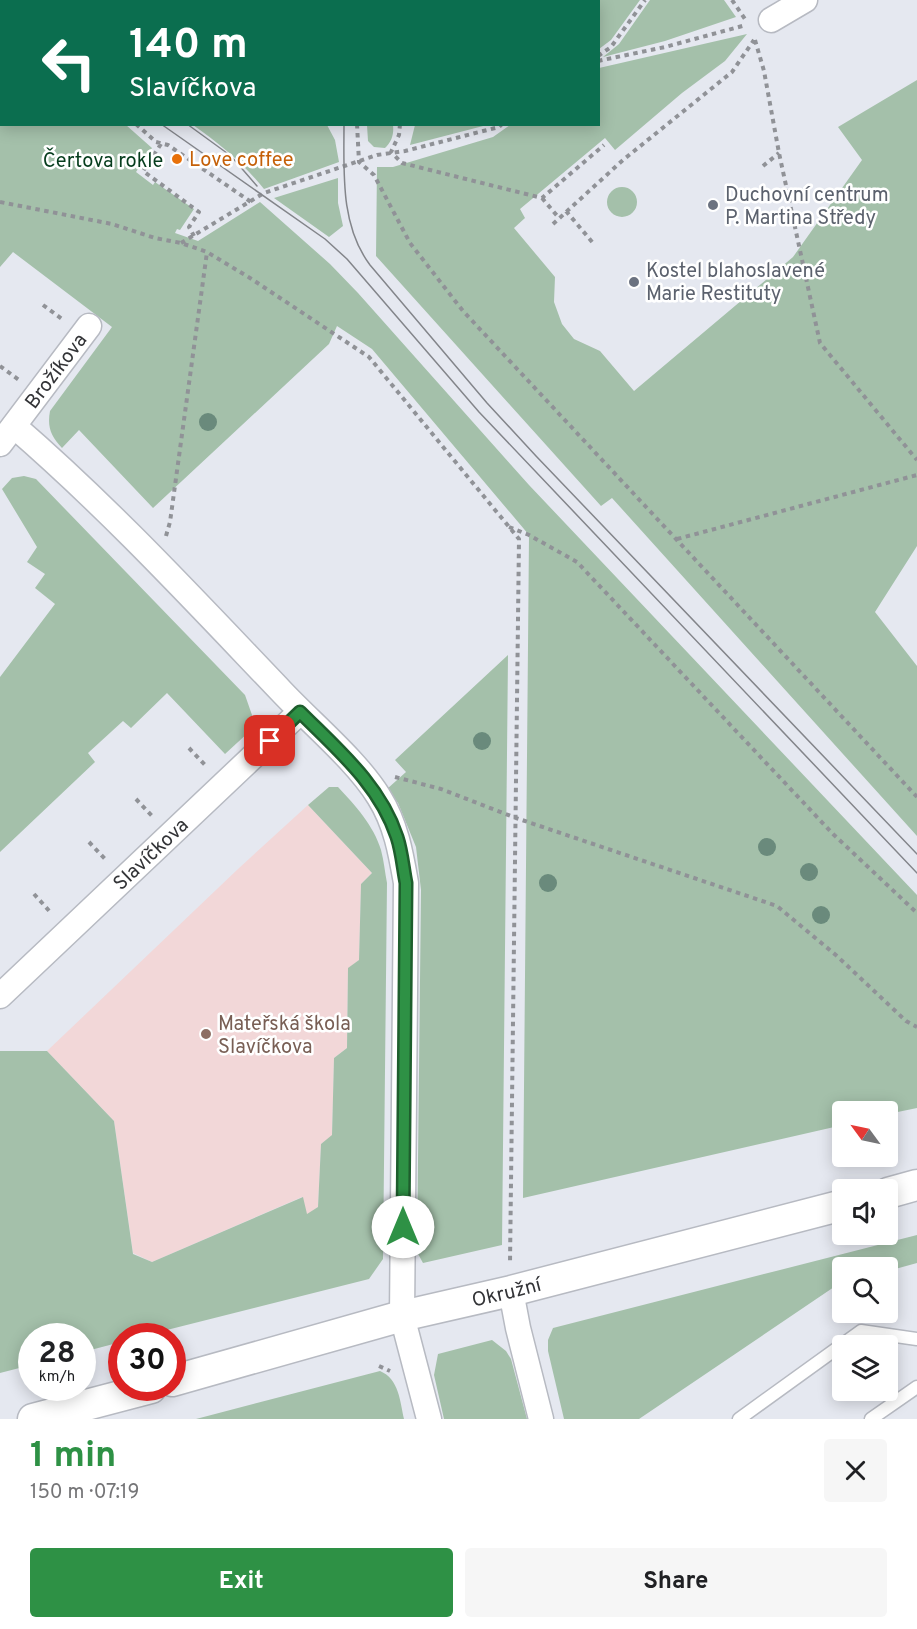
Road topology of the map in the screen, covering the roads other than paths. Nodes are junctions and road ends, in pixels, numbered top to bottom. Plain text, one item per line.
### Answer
1 (805, 0) edge
2 (771, 20) dead end
3 (80, 326) road end
4 (7, 435) edge
5 (300, 712) junction
6 (0, 996) edge
7 (917, 1185) edge
8 (898, 1190) edge
9 (832, 1208) edge
10 (512, 1291) junction
11 (402, 1316) junction
12 (917, 1339) edge
13 (186, 1377) edge
14 (917, 1387) edge
15 (108, 1399) edge
16 (33, 1419) edge
17 (429, 1419) edge
18 (541, 1419) edge
19 (739, 1419) edge
20 (871, 1419) edge

1 - 2 street
3 - 4 street, Brožíkova
4 - 5 street
5 - 6 street, Slavíčkova
5 - 11 street
7 - 8 street
9 - 10 street, Okružní
10 - 11 street, Okružní
10 - 18 street
11 - 13 street, Okružní
11 - 17 street
12 - 19 lane
14 - 20 lane
15 - 16 street

